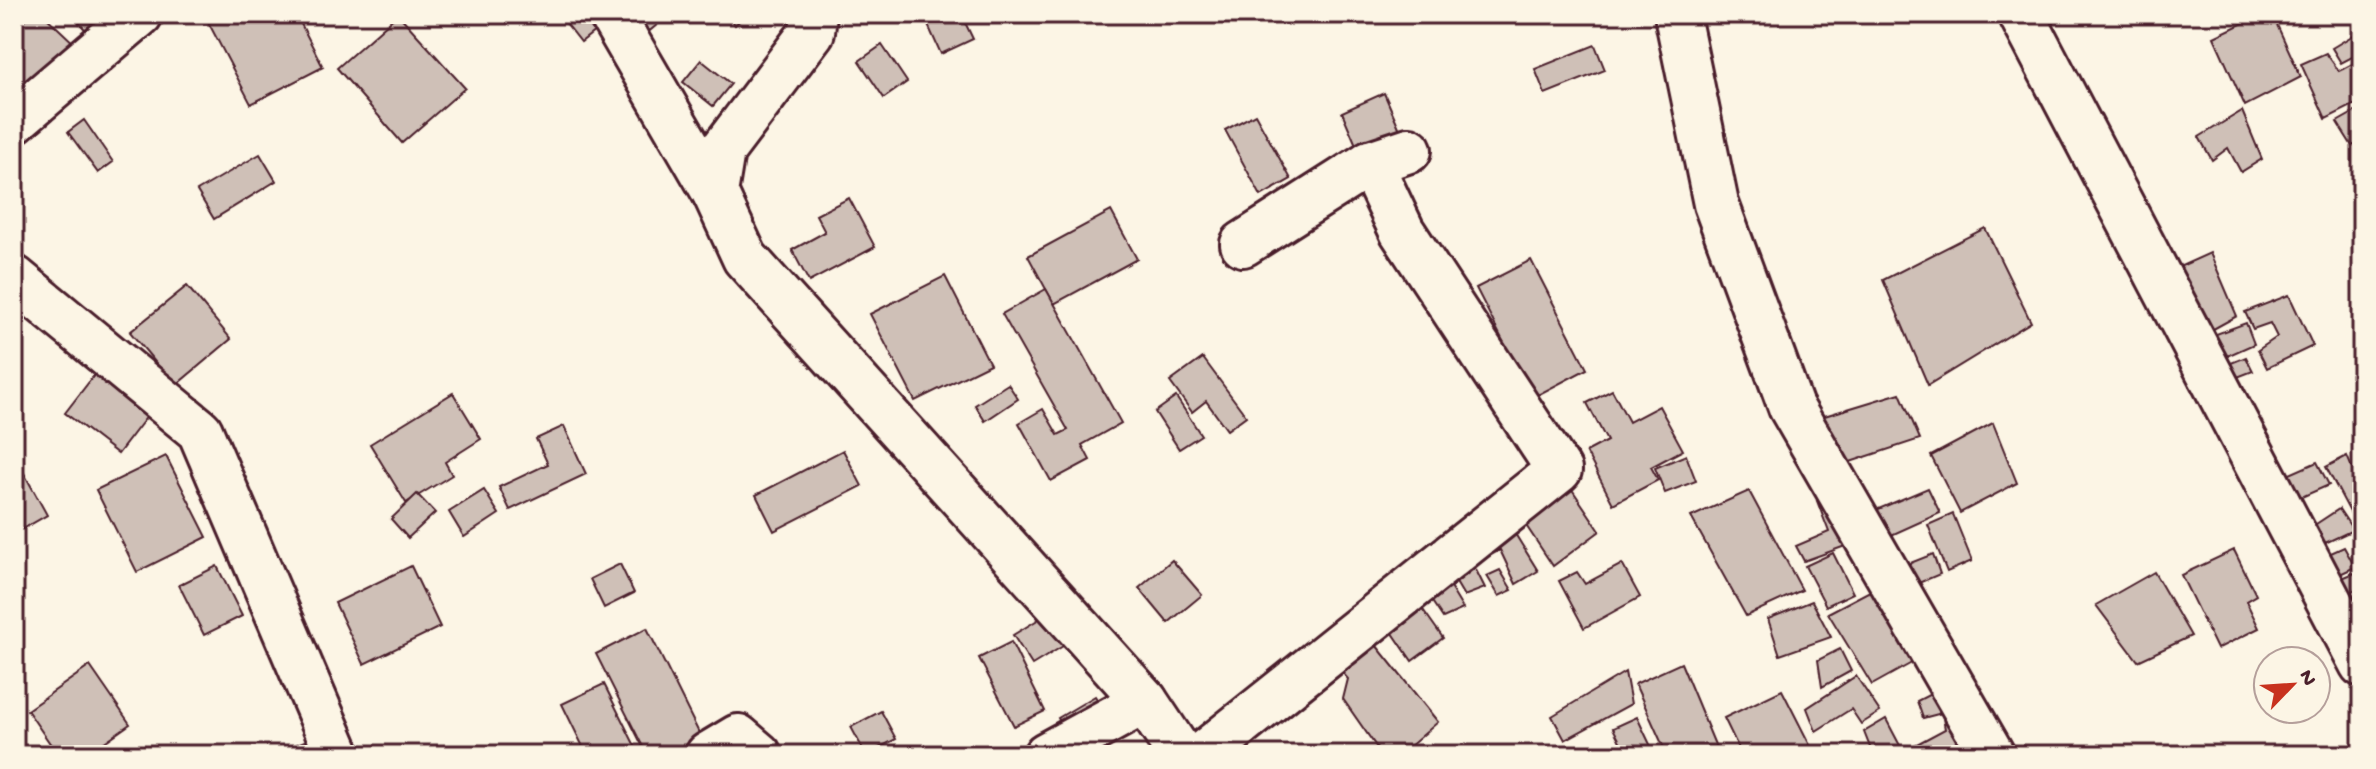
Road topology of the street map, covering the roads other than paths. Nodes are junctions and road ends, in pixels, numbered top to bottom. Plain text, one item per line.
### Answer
1 (140, 14) edge
2 (611, 14) edge
3 (814, 14) edge
4 (2021, 14) edge
5 (1678, 20) dead end
6 (14, 121) edge
7 (715, 193) junction
8 (1243, 244) dead end
9 (14, 278) edge
10 (2362, 664) edge
11 (1145, 701) junction
12 (338, 755) edge
13 (708, 755) edge
14 (759, 755) edge
15 (1046, 755) edge
16 (1181, 755) edge
17 (1202, 755) edge
18 (1992, 755) edge

1 - 6 street
2 - 7 street
3 - 7 street
4 - 10 street
5 - 18 street
7 - 11 street
8 - 17 street
9 - 12 street
11 - 15 street
11 - 16 street
13 - 14 street

